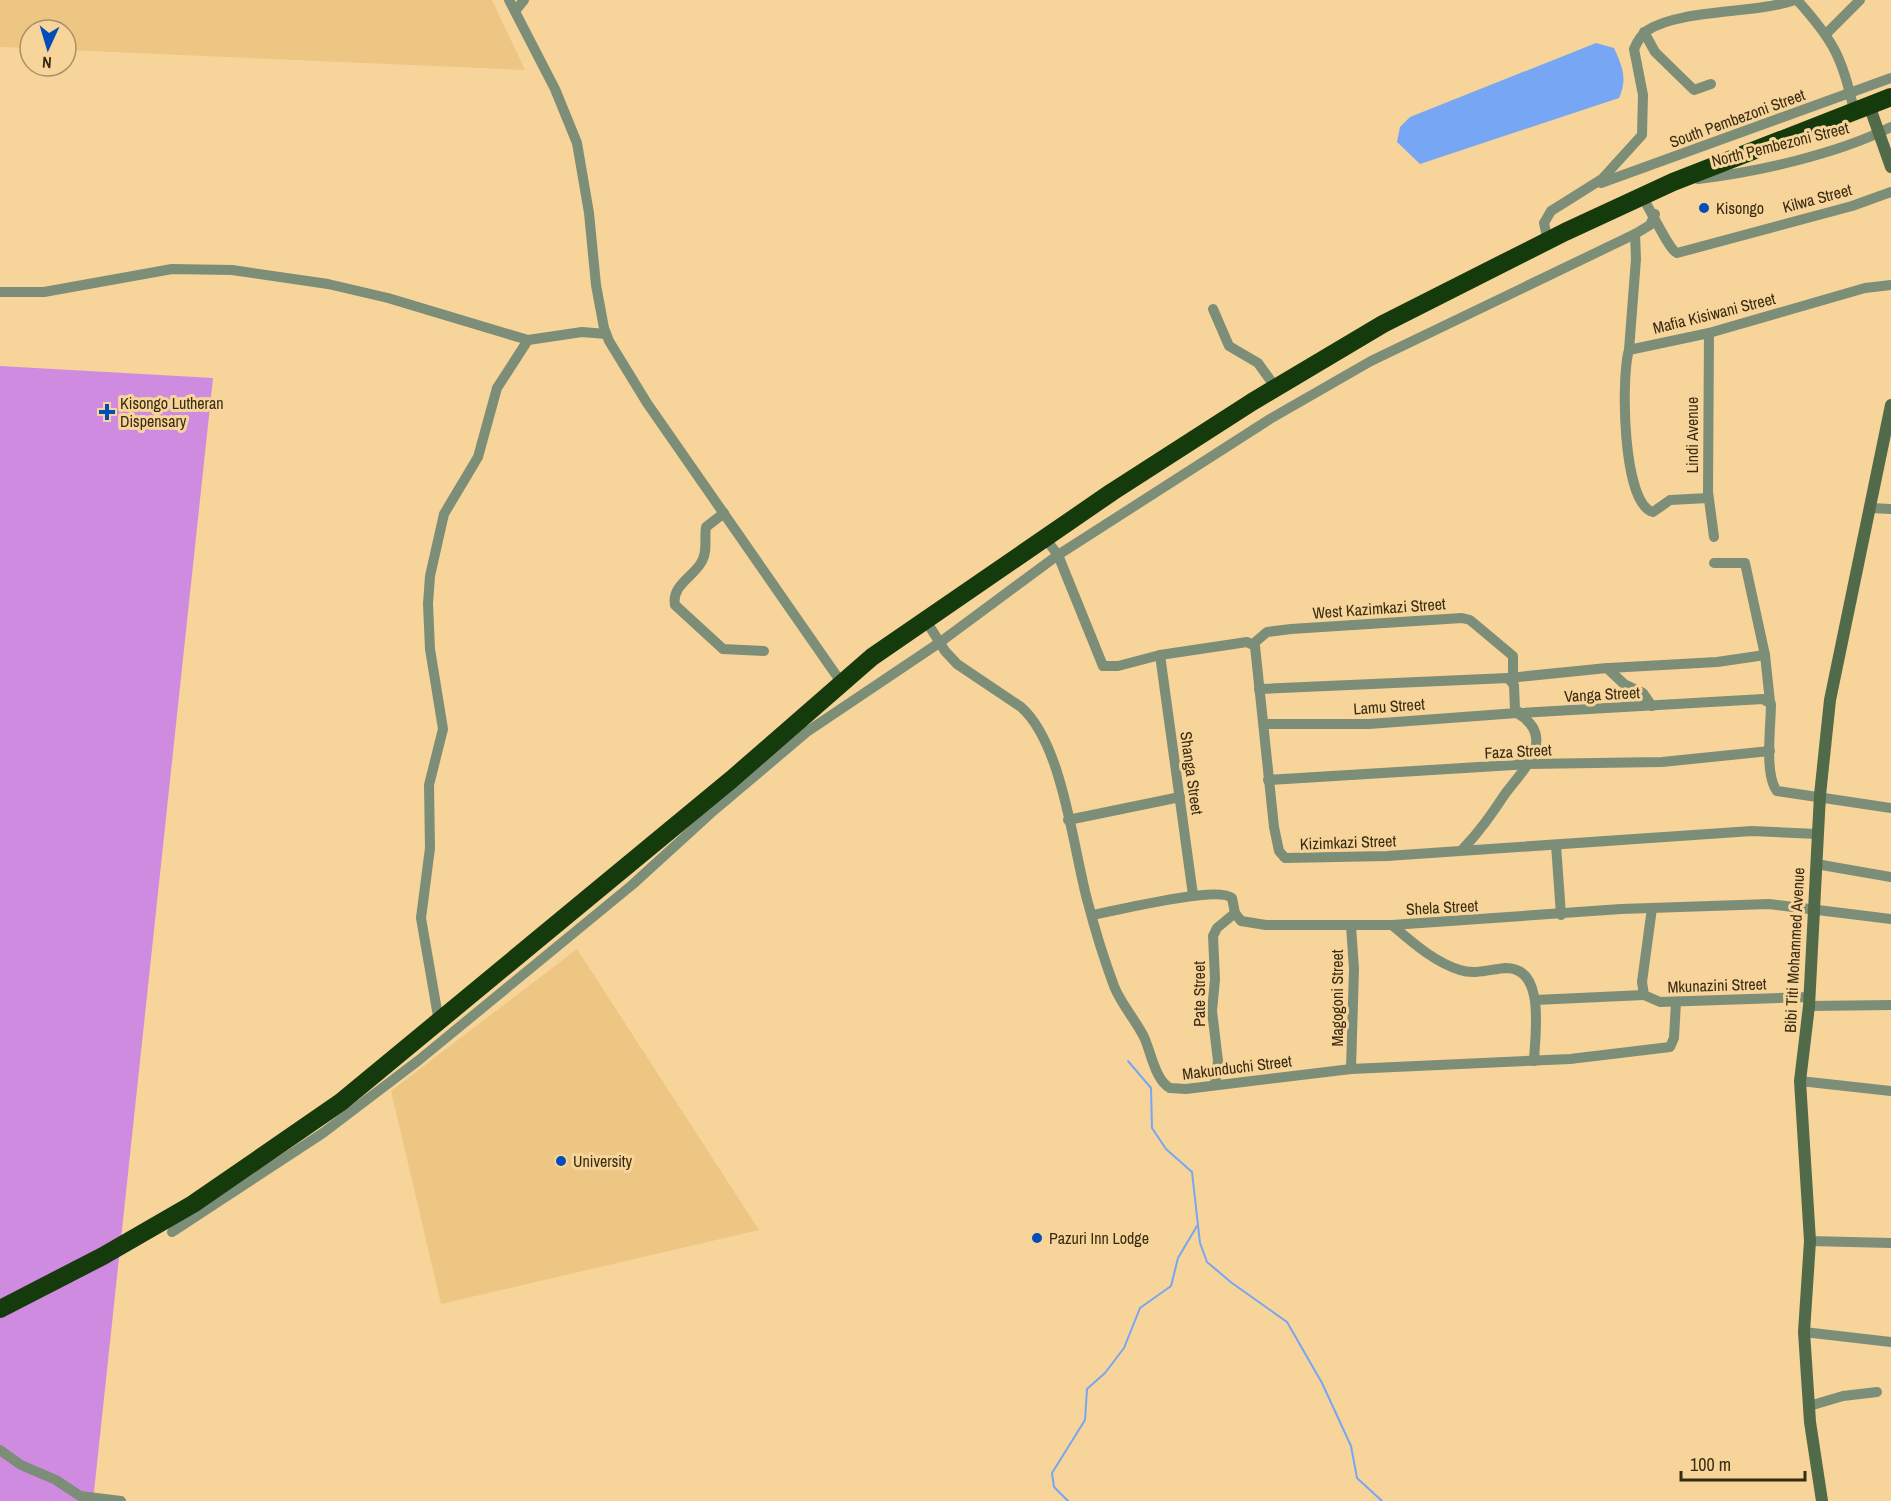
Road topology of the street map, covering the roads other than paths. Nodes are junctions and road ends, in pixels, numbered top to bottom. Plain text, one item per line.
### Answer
1 (509, 0) edge
2 (524, 0) edge
3 (1796, 0) edge
4 (1860, 0) edge
5 (515, 11) junction
6 (1644, 32) junction
7 (1827, 33) junction
8 (1891, 78) edge
9 (1711, 84) dead end
10 (1850, 92) junction
11 (1891, 97) edge
12 (1862, 108) junction
13 (1891, 127) edge
14 (1878, 134) junction
15 (1891, 168) edge
16 (1673, 182) junction
17 (1593, 186) junction
18 (1891, 192) edge
19 (1642, 197) junction
20 (1655, 214) junction
21 (1635, 234) junction
22 (1548, 241) junction
23 (1891, 285) edge
24 (0, 292) edge
25 (1213, 309) dead end
26 (1709, 333) junction
27 (606, 334) junction
28 (528, 340) junction
29 (1629, 350) junction
30 (1276, 388) junction
31 (1891, 405) edge
32 (1708, 498) junction
33 (1870, 508) junction
34 (1891, 509) edge
35 (724, 513) junction
36 (1714, 537) dead end
37 (1045, 538) junction
38 (1058, 555) junction
39 (1714, 562) dead end
40 (925, 619) junction
41 (939, 643) junction
42 (1253, 644) junction
43 (764, 651) dead end
44 (1160, 655) junction
45 (1765, 655) junction
46 (1609, 668) junction
47 (1510, 677) junction
48 (841, 682) junction
49 (1259, 689) junction
50 (1770, 702) junction
51 (1652, 706) junction
52 (1517, 713) junction
53 (1264, 724) junction
54 (1770, 751) junction
55 (1528, 764) junction
56 (1268, 780) junction
57 (1820, 795) junction
58 (1180, 797) junction
59 (1891, 808) edge
60 (1068, 820) junction
61 (1817, 834) junction
62 (1556, 845) junction
63 (1462, 850) junction
64 (1816, 864) junction
65 (1891, 877) edge
66 (1193, 895) junction
67 (1652, 908) junction
68 (1815, 908) junction
69 (1235, 913) junction
70 (1092, 915) junction
71 (1561, 915) junction
72 (1891, 919) edge
73 (1392, 925) junction
74 (1351, 926) junction
75 (1644, 995) junction
76 (1535, 1000) junction
77 (1809, 1001) junction
78 (1676, 1002) junction
79 (1891, 1005) edge
80 (440, 1022) junction
81 (1534, 1061) junction
82 (1351, 1069) junction
83 (1800, 1081) junction
84 (1215, 1084) junction
85 (1891, 1091) edge
86 (172, 1232) dead end
87 (1810, 1241) junction
88 (1891, 1243) edge
89 (0, 1309) edge
90 (1804, 1332) junction
91 (1891, 1342) edge
92 (1877, 1392) dead end
93 (1809, 1406) junction
94 (0, 1450) edge
95 (121, 1501) edge
96 (1822, 1501) edge

1 - 5 street
2 - 5 street
3 - 6 street
3 - 7 street
4 - 7 street
5 - 27 street
6 - 9 street
6 - 17 street
7 - 10 street
8 - 10 street, South Pembezoni Street
10 - 12 street
10 - 17 street, South Pembezoni Street
11 - 12 highway
12 - 14 street
12 - 16 highway
13 - 14 street, North Pembezoni Street
14 - 15 street
14 - 16 street, North Pembezoni Street
16 - 19 highway
17 - 22 street
18 - 20 street, Kilwa Street
19 - 20 street, Kilwa Street
19 - 22 highway
20 - 21 street
21 - 29 street
21 - 38 street
22 - 30 highway
23 - 26 street, Mafia Kisiwani Street
24 - 28 street
25 - 30 street
26 - 29 street, Mafia Kisiwani Street
26 - 32 street, Lindi Avenue
27 - 28 street
27 - 35 street
28 - 80 street
29 - 32 street
30 - 37 highway
31 - 33 street, Bibi Titi Mohammed Avenue
32 - 36 street, Lindi Avenue
33 - 34 street
33 - 57 street, Bibi Titi Mohammed Avenue
35 - 43 street
35 - 48 street
37 - 38 street
37 - 40 highway
38 - 41 street
38 - 44 street
39 - 45 street
40 - 41 street, Makunduchi Street
40 - 48 highway
41 - 60 street, Makunduchi Street
41 - 86 street
42 - 44 street
42 - 47 street, West Kazimkazi Street
42 - 49 street, Kizimkazi Street
44 - 58 street, Shanga Street
45 - 46 street
45 - 50 street
46 - 47 street
46 - 51 street
47 - 49 street
47 - 52 street
48 - 80 highway
49 - 53 street, Kizimkazi Street
50 - 51 street, Vanga Street
50 - 54 street
51 - 52 street, Vanga Street
52 - 53 street, Lamu Street
52 - 55 street
53 - 56 street, Kizimkazi Street
54 - 55 street, Faza Street
54 - 57 street
55 - 56 street, Faza Street
55 - 63 street
56 - 63 street, Kizimkazi Street
57 - 59 street
57 - 61 street, Bibi Titi Mohammed Avenue
58 - 60 street
58 - 66 street, Shanga Street
60 - 70 street, Makunduchi Street
61 - 62 street, Kizimkazi Street
61 - 64 street, Bibi Titi Mohammed Avenue
62 - 63 street, Kizimkazi Street
62 - 71 street
64 - 65 street
64 - 68 street, Bibi Titi Mohammed Avenue
66 - 69 street, Shela Street
66 - 70 street, Shela Street
67 - 68 street, Shela Street
67 - 71 street, Shela Street
67 - 75 street, Mkunazini Street
68 - 72 street, Shela Street
68 - 77 street, Bibi Titi Mohammed Avenue
69 - 74 street, Shela Street
69 - 84 street, Pate Street
70 - 84 street, Makunduchi Street
71 - 73 street, Shela Street
73 - 74 street, Shela Street
73 - 76 street
74 - 82 street, Magogoni Street
75 - 76 street
75 - 78 street, Mkunazini Street
76 - 81 street
77 - 78 street, Mkunazini Street
77 - 79 street, Mkunazini Street
77 - 83 street, Bibi Titi Mohammed Avenue
78 - 81 street, Makunduchi Street
80 - 89 highway
81 - 82 street, Makunduchi Street
82 - 84 street, Makunduchi Street
83 - 85 street
83 - 87 street, Bibi Titi Mohammed Avenue
87 - 88 street
87 - 90 street, Bibi Titi Mohammed Avenue
90 - 91 street
90 - 93 street, Bibi Titi Mohammed Avenue
92 - 93 street
93 - 96 street, Bibi Titi Mohammed Avenue
94 - 95 street

